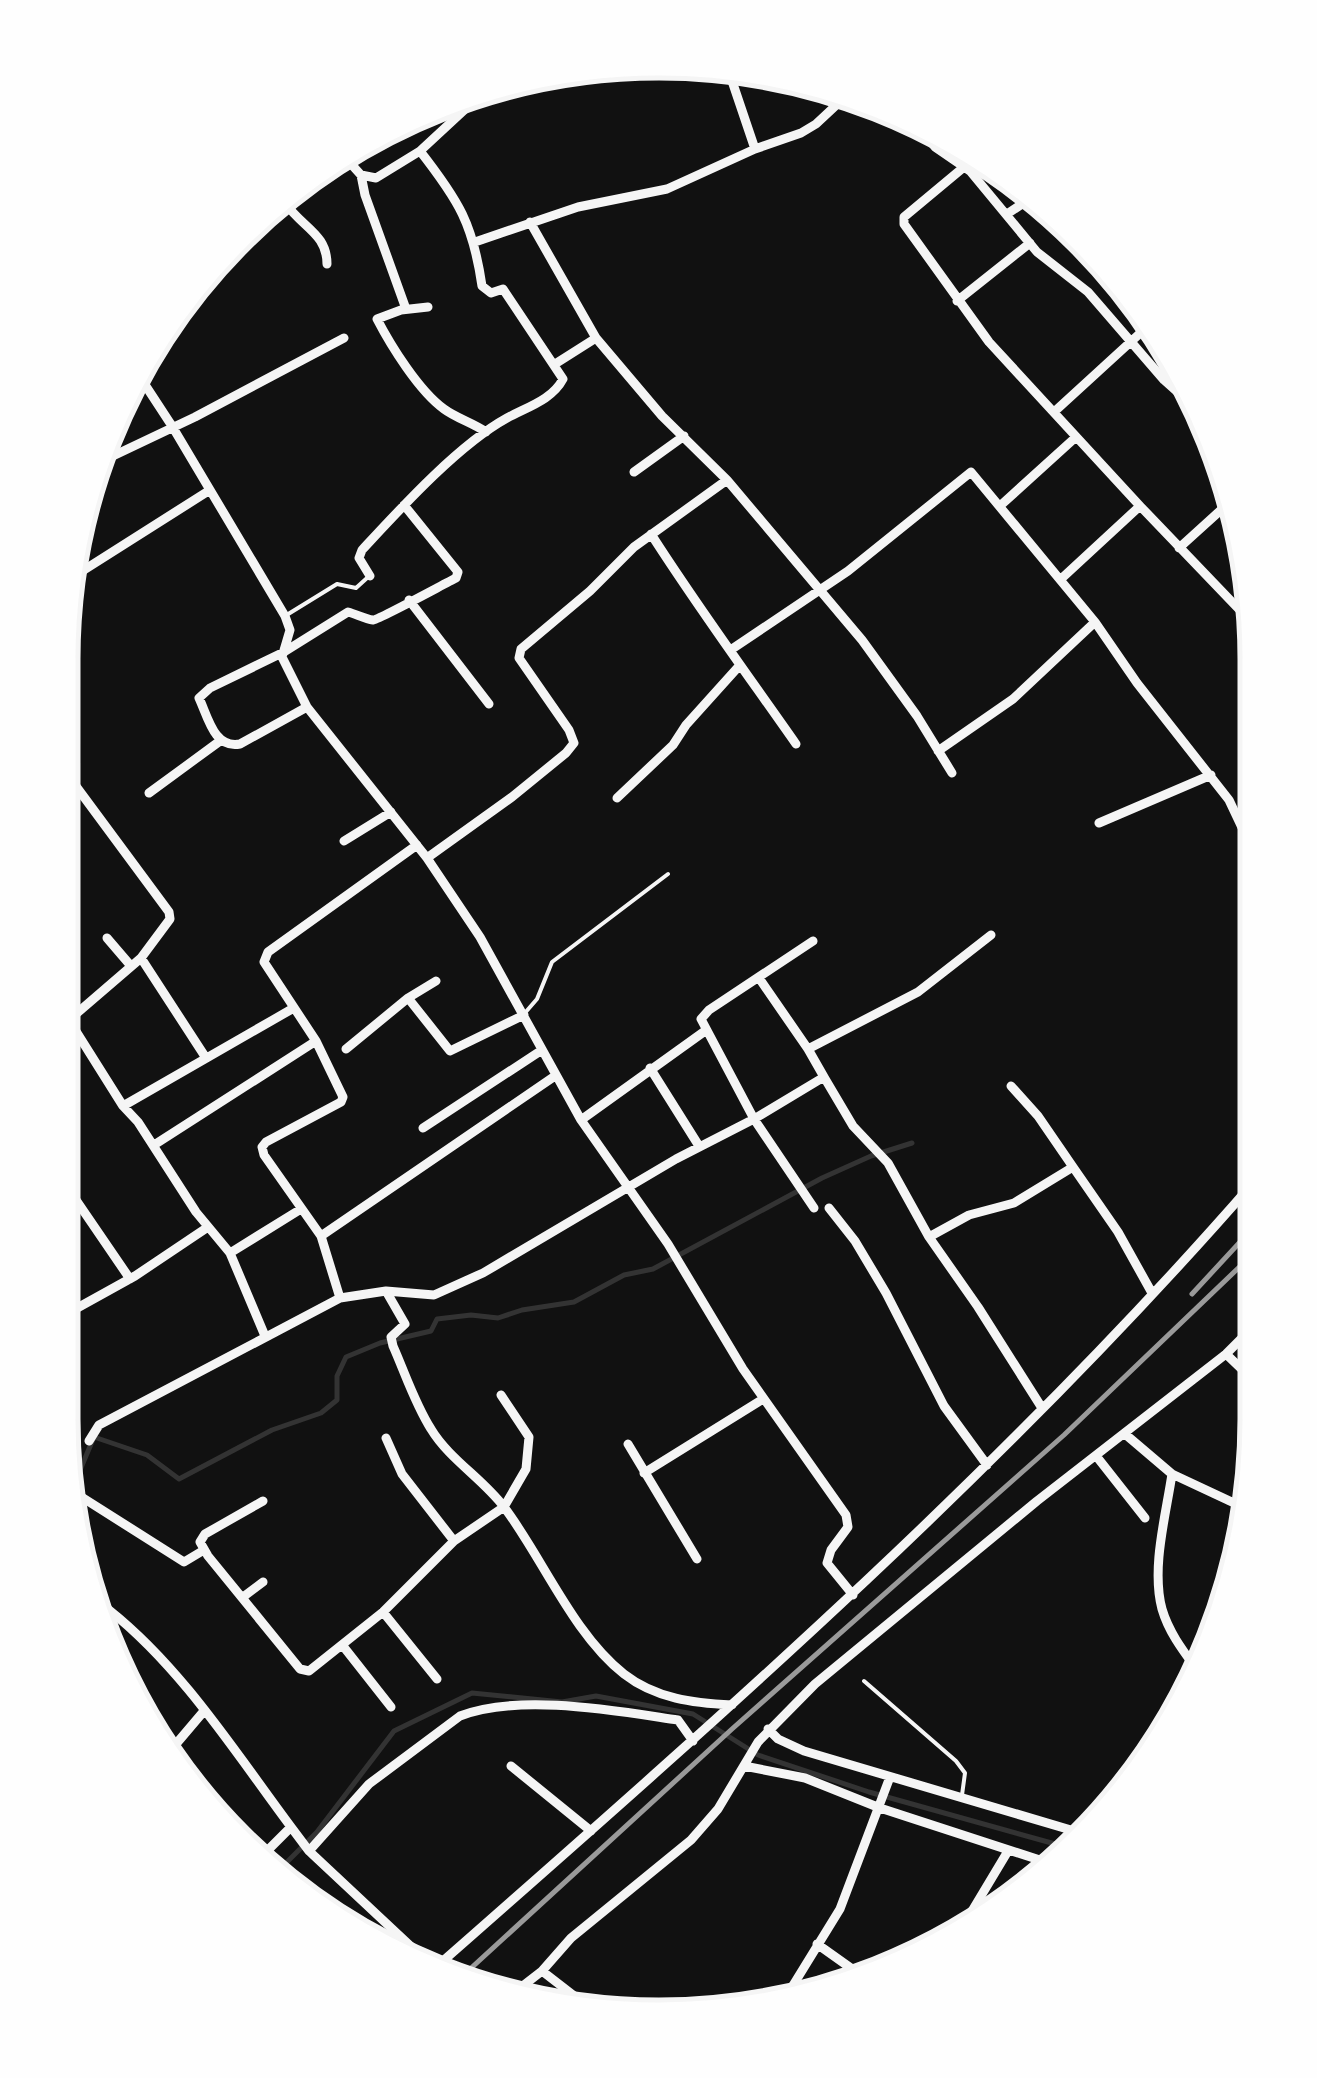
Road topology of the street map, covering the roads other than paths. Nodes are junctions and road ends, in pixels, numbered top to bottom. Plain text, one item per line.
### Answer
1 (732, 82) edge
2 (836, 105) edge
3 (462, 112) edge
4 (754, 150) junction
5 (420, 151) junction
6 (950, 156) edge
7 (352, 165) edge
8 (964, 167) junction
9 (361, 175) junction
10 (1021, 205) edge
11 (291, 209) edge
12 (1007, 214) junction
13 (530, 222) junction
14 (475, 242) junction
15 (1030, 242) junction
16 (327, 264) dead end
17 (957, 301) junction
18 (428, 307) dead end
19 (406, 309) junction
20 (1140, 333) edge
21 (344, 338) dead end
22 (596, 338) junction
23 (1129, 341) junction
24 (555, 364) junction
25 (1169, 381) edge
26 (146, 386) edge
27 (1054, 412) junction
28 (172, 426) junction
29 (486, 432) junction
30 (684, 436) junction
31 (1076, 437) junction
32 (115, 455) edge
33 (634, 472) dead end
34 (727, 480) junction
35 (210, 490) junction
36 (404, 504) junction
37 (1002, 505) junction
38 (1140, 506) junction
39 (1221, 510) edge
40 (651, 534) junction
41 (1179, 548) junction
42 (84, 570) edge
43 (370, 576) joint
44 (1061, 579) junction
45 (820, 592) junction
46 (410, 600) junction
47 (1237, 607) edge
48 (285, 616) junction
49 (1096, 622) junction
50 (732, 650) junction
51 (284, 652) junction
52 (740, 665) junction
53 (489, 704) dead end
54 (307, 707) junction
55 (220, 742) junction
56 (796, 744) dead end
57 (938, 751) junction
58 (952, 773) dead end
59 (1210, 775) junction
60 (78, 789) edge
61 (149, 793) dead end
62 (617, 798) dead end
63 (391, 812) junction
64 (1099, 823) dead end
65 (1240, 823) edge
66 (344, 842) dead end
67 (417, 845) junction
68 (428, 858) junction
69 (668, 874) dead end
70 (992, 935) dead end
71 (107, 938) dead end
72 (813, 941) dead end
73 (141, 958) junction
74 (132, 966) junction
75 (759, 978) junction
76 (436, 980) dead end
77 (408, 998) junction
78 (292, 1008) junction
79 (78, 1013) edge
80 (524, 1014) junction
81 (705, 1031) junction
82 (78, 1040) edge
83 (316, 1041) junction
84 (346, 1049) dead end
85 (542, 1050) junction
86 (808, 1050) junction
87 (206, 1058) junction
88 (650, 1068) junction
89 (556, 1076) junction
90 (824, 1077) junction
91 (1011, 1086) dead end
92 (123, 1106) junction
93 (754, 1119) junction
94 (581, 1120) junction
95 (423, 1128) dead end
96 (154, 1145) junction
97 (699, 1146) junction
98 (1073, 1167) junction
99 (626, 1188) junction
100 (1240, 1197) edge
101 (78, 1202) edge
102 (814, 1208) dead end
103 (829, 1208) dead end
104 (300, 1209) junction
105 (208, 1227) junction
106 (321, 1236) junction
107 (929, 1237) junction
108 (230, 1253) junction
109 (130, 1279) junction
110 (386, 1291) junction
111 (1152, 1293) junction
112 (340, 1298) junction
113 (78, 1307) edge
114 (265, 1336) junction
115 (1240, 1340) edge
116 (1226, 1354) junction
117 (1240, 1367) edge
118 (501, 1395) dead end
119 (763, 1399) junction
120 (1042, 1408) junction
121 (1125, 1434) junction
122 (386, 1438) dead end
123 (90, 1441) dead end
124 (628, 1444) dead end
125 (1097, 1457) junction
126 (987, 1465) junction
127 (644, 1473) junction
128 (1172, 1474) junction
129 (82, 1497) edge
130 (263, 1501) dead end
131 (1234, 1503) edge
132 (504, 1507) junction
133 (1144, 1518) dead end
134 (454, 1542) junction
135 (204, 1550) junction
136 (697, 1560) dead end
137 (264, 1582) dead end
138 (853, 1595) junction
139 (243, 1597) junction
140 (110, 1611) edge
141 (383, 1612) junction
142 (343, 1646) junction
143 (1188, 1657) edge
144 (437, 1678) dead end
145 (864, 1681) dead end
146 (732, 1705) junction
147 (391, 1707) dead end
148 (204, 1711) junction
149 (768, 1729) junction
150 (694, 1740) junction
151 (176, 1743) edge
152 (746, 1763) junction
153 (512, 1766) dead end
154 (889, 1778) junction
155 (962, 1798) junction
156 (881, 1804) junction
157 (292, 1829) junction
158 (1069, 1830) edge
159 (591, 1832) junction
160 (307, 1848) junction
161 (269, 1850) edge
162 (1008, 1851) junction
163 (1037, 1860) edge
164 (974, 1907) edge
165 (408, 1944) edge
166 (816, 1944) junction
167 (446, 1960) edge
168 (850, 1968) edge
169 (542, 1971) junction
170 (793, 1984) edge
171 (524, 1985) edge
172 (572, 1994) edge

1 - 4 street
2 - 4 street
3 - 5 street
4 - 13 street
5 - 9 street
5 - 14 street
6 - 8 street
7 - 9 street
8 - 12 street
8 - 17 street
9 - 19 street
10 - 12 street
11 - 16 street
12 - 15 street
13 - 14 street
13 - 22 street
14 - 24 street
15 - 17 street
15 - 23 street
17 - 27 street
18 - 19 street
19 - 29 street
20 - 23 street
21 - 28 street
22 - 24 street
22 - 30 street
23 - 25 street
23 - 27 street
24 - 29 street
26 - 28 street
27 - 31 street
28 - 32 street
28 - 35 street
29 - 36 street
30 - 33 street
30 - 34 street
31 - 37 street
31 - 38 street
34 - 40 street
34 - 45 street
35 - 42 street
35 - 48 street
36 - 43 street
36 - 46 street
37 - 44 street
37 - 45 street
38 - 41 street
38 - 44 street
39 - 41 street
40 - 50 street
40 - 68 street
41 - 47 street
43 - 48 lane
44 - 49 street
45 - 50 street
45 - 57 street
46 - 51 street
46 - 53 street
48 - 51 street
49 - 57 street
49 - 59 street
50 - 52 street
51 - 54 street
51 - 55 street
52 - 56 street
52 - 62 street
54 - 55 street
54 - 63 street
55 - 61 street
57 - 58 street
59 - 64 street
59 - 65 street
60 - 73 street
63 - 66 street
63 - 67 street
67 - 68 street
67 - 78 street
68 - 80 street
69 - 80 lane
70 - 86 street
71 - 74 street
72 - 75 street
73 - 74 street
73 - 87 street
74 - 79 street
75 - 81 street
75 - 86 street
76 - 77 street
77 - 80 street
77 - 84 street
78 - 83 street
78 - 87 street
80 - 85 street
81 - 88 street
81 - 93 street
82 - 92 street
83 - 96 street
83 - 104 street
85 - 89 street
85 - 95 street
86 - 90 street
87 - 92 street
88 - 94 street
88 - 97 street
89 - 94 street
89 - 106 street
90 - 93 street
90 - 107 street
91 - 98 street
92 - 96 street
93 - 97 street
93 - 102 street
94 - 99 street
96 - 105 street
97 - 99 street
98 - 107 street
98 - 111 street
99 - 110 street
99 - 119 street
100 - 111 street
101 - 109 street
103 - 126 street
104 - 106 street
104 - 108 street
105 - 108 street
105 - 109 street
106 - 112 street
107 - 120 street
108 - 114 street
109 - 113 street
110 - 112 street
110 - 132 street
111 - 120 street
112 - 114 street
114 - 123 street
115 - 116 street
116 - 117 street
116 - 121 street
118 - 132 street
119 - 127 street
119 - 138 street
120 - 126 street
121 - 125 street
121 - 128 street
122 - 134 street
124 - 127 street
125 - 133 street
125 - 149 street
126 - 138 street
127 - 136 street
128 - 131 street
128 - 143 street
129 - 135 street
130 - 135 street
132 - 134 street
132 - 146 street
134 - 141 street
135 - 139 street
137 - 139 street
138 - 146 street
139 - 142 street
140 - 148 street
141 - 142 street
141 - 144 street
142 - 147 street
145 - 155 lane
146 - 150 street
148 - 151 street
148 - 157 street
149 - 152 street
149 - 154 street
150 - 159 street
150 - 160 street
152 - 156 street
152 - 169 street
153 - 159 street
154 - 155 street
154 - 156 street
155 - 158 street
156 - 162 street
156 - 166 street
157 - 160 street
157 - 161 street
159 - 167 street
160 - 165 street
162 - 163 street
162 - 164 street
166 - 168 street
166 - 170 street
169 - 171 street
169 - 172 street

